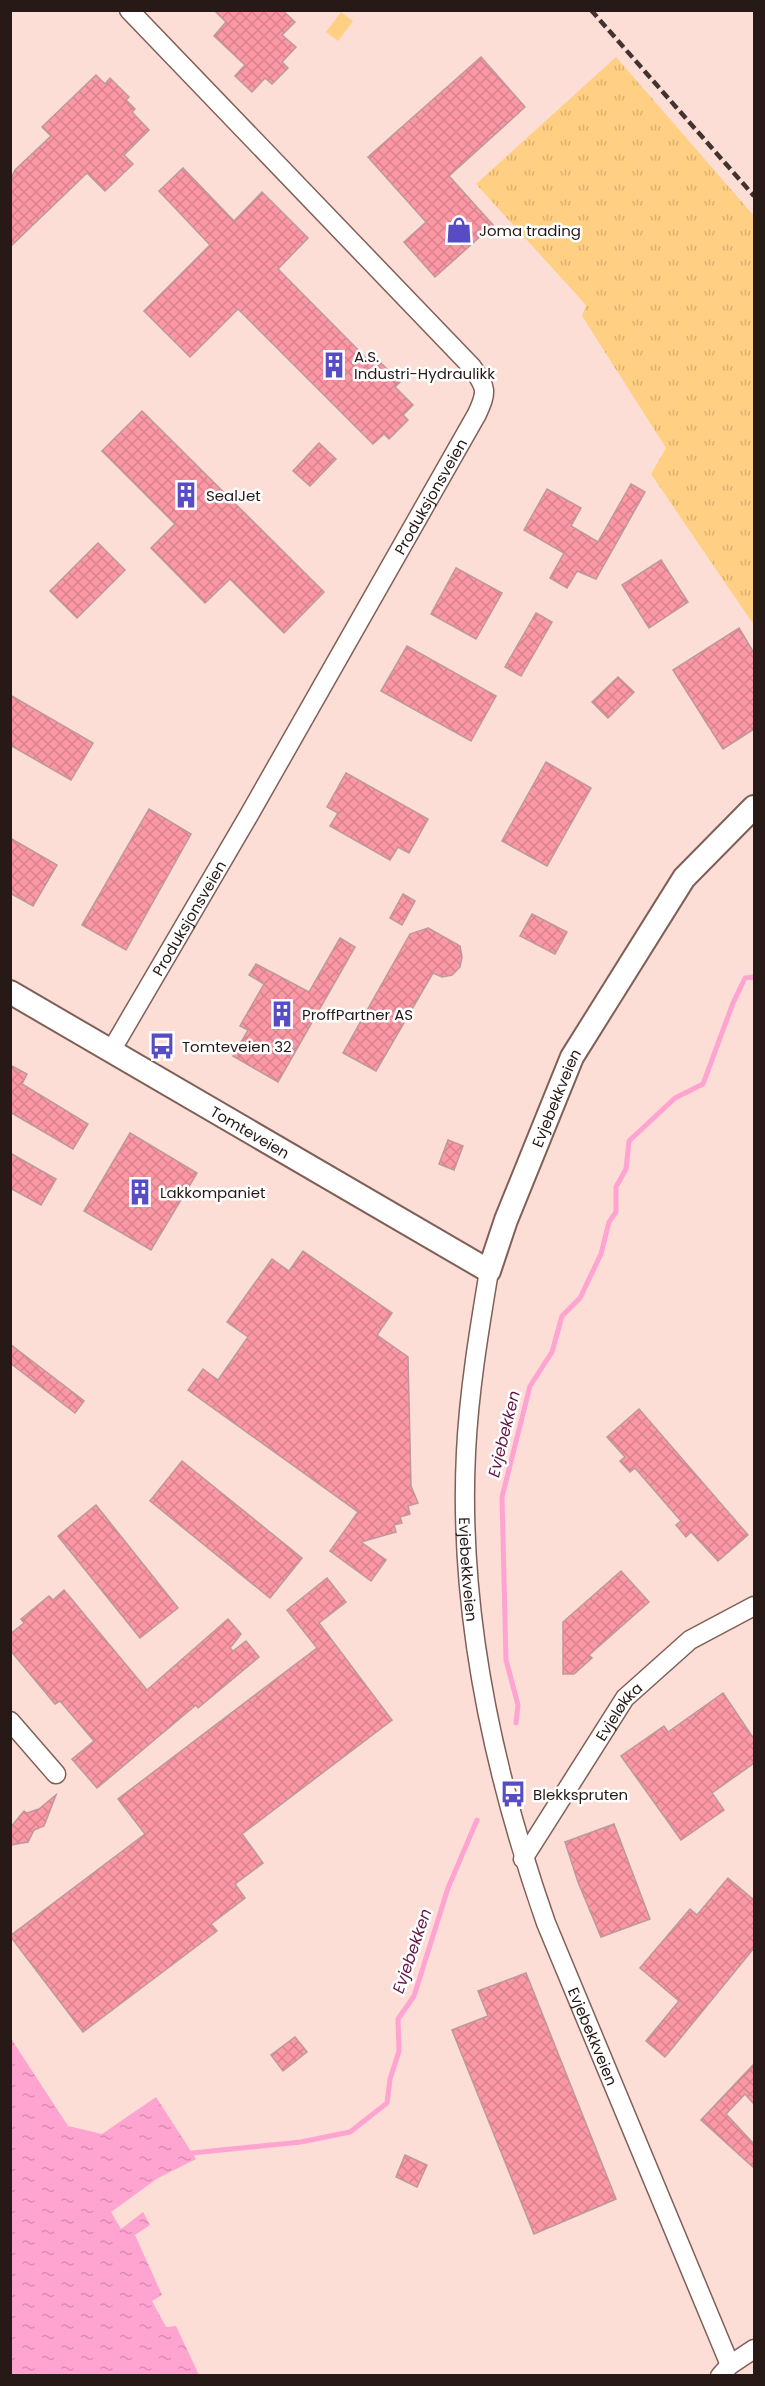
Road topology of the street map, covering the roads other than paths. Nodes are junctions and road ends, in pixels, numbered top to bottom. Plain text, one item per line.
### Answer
1 (129, 10) edge
2 (754, 807) edge
3 (10, 992) edge
4 (111, 1052) junction
5 (489, 1271) junction
6 (754, 1606) edge
7 (10, 1721) edge
8 (56, 1774) dead end
9 (523, 1859) junction
10 (754, 2349) edge
11 (725, 2370) edge

1 - 4 street, Produksjonsveien
2 - 5 street, Evjebekkveien
3 - 4 street, Tomteveien
4 - 5 street, Tomteveien
5 - 9 street, Evjebekkveien
6 - 9 street, Evjeløkka
7 - 8 street
9 - 11 street, Evjebekkveien
10 - 11 street

